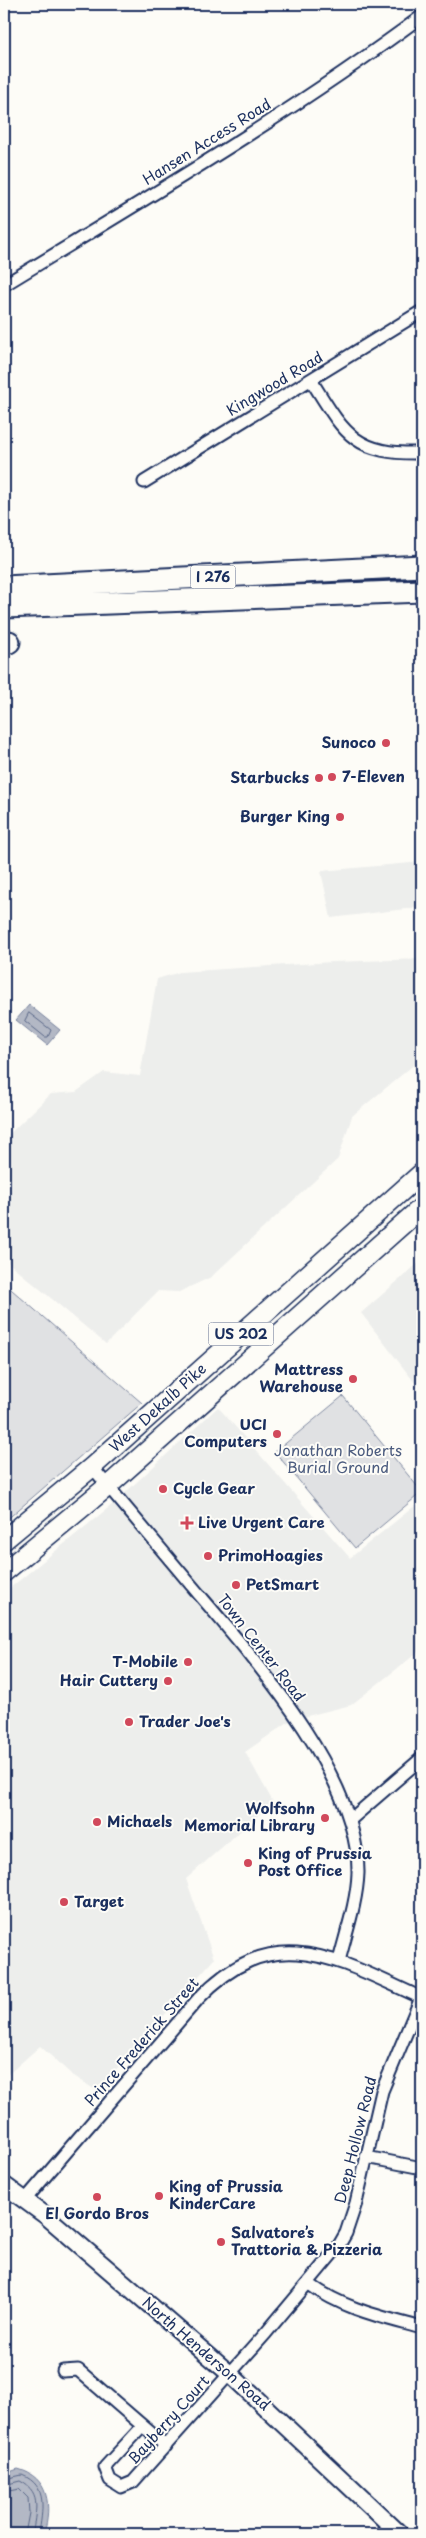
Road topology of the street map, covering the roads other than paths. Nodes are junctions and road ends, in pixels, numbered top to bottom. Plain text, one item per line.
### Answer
1 (422, 16) edge
2 (4, 285) edge
3 (422, 311) edge
4 (311, 380) junction
5 (422, 453) edge
6 (144, 482) dead end
7 (422, 566) edge
8 (4, 587) edge
9 (422, 591) edge
10 (4, 607) edge
11 (422, 1173) edge
12 (422, 1207) edge
13 (92, 1467) junction
14 (108, 1486) junction
15 (4, 1540) edge
16 (4, 1572) edge
17 (422, 1758) edge
18 (350, 1820) junction
19 (339, 1961) junction
20 (422, 1998) edge
21 (366, 2156) junction
22 (422, 2168) edge
23 (4, 2184) edge
24 (25, 2200) junction
25 (309, 2284) junction
26 (422, 2328) edge
27 (63, 2371) dead end
28 (230, 2374) junction
29 (142, 2427) junction
30 (166, 2446) junction
31 (400, 2534) edge

1 - 2 street, Hansen Access Road
3 - 4 street, Kingwood Road
4 - 5 street
4 - 6 street, Kingwood Road
7 - 8 highway, I 276
9 - 10 highway, I 276
11 - 13 highway, West Dekalb Pike / US 202
12 - 14 highway, West Dekalb Pike / US 202
13 - 14 street, Town Center Road
13 - 15 highway, West Dekalb Pike / US 202
14 - 16 highway, West Dekalb Pike / US 202
14 - 18 street, Town Center Road
17 - 18 street
18 - 19 street, Town Center Road
19 - 20 street, Prince Frederick Street
19 - 24 street, Prince Frederick Street
20 - 21 street, Deep Hollow Road
21 - 22 street
21 - 25 street, Deep Hollow Road
23 - 24 main road, North Henderson Road
24 - 28 main road, North Henderson Road
25 - 26 street
25 - 28 street, Deep Hollow Road
27 - 29 street
28 - 30 street, Bayberry Court
28 - 31 main road, North Henderson Road
29 - 30 street
29 - 30 street, Bayberry Court

